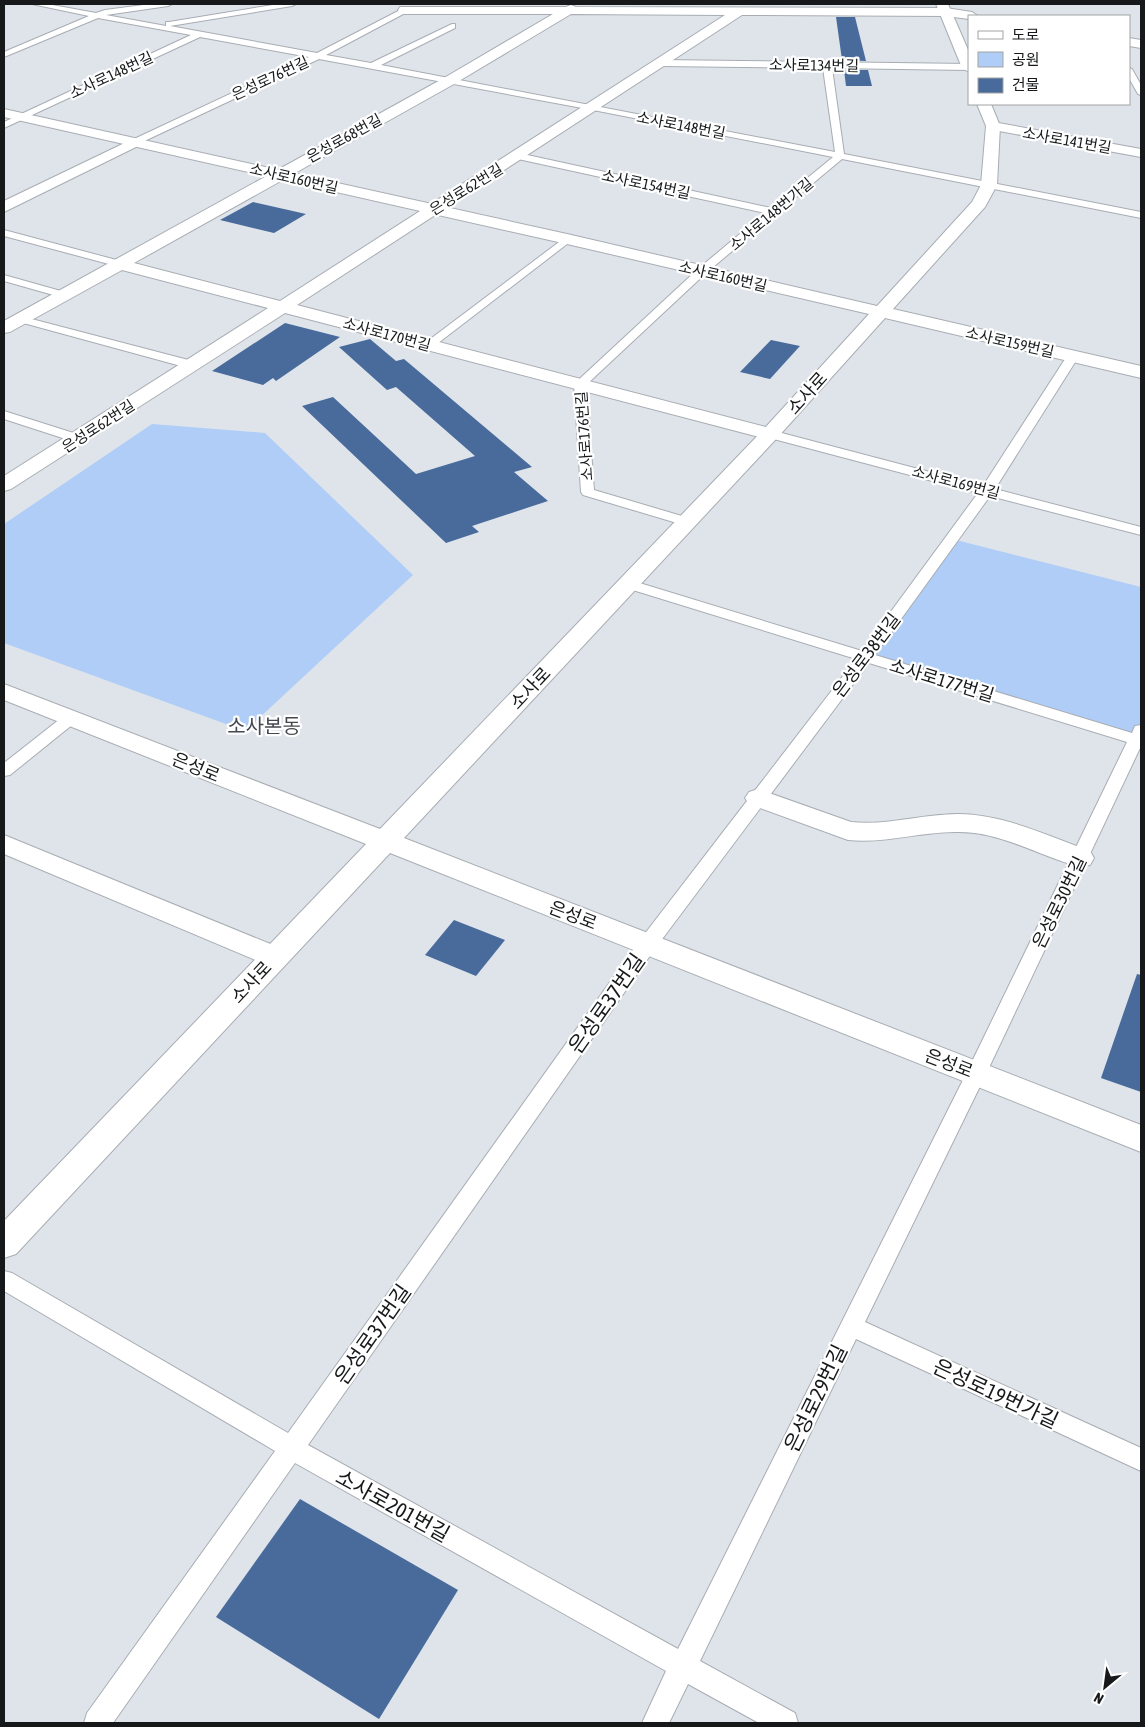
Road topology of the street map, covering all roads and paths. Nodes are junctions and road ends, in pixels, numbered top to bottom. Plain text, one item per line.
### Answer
1 (36, 4) edge
2 (168, 4) edge
3 (292, 4) edge
4 (392, 4) edge
5 (571, 7) edge
6 (944, 8) edge
7 (404, 10) junction
8 (740, 12) junction
9 (96, 15) junction
10 (968, 15) edge
11 (154, 26) junction
12 (452, 26) dead end
13 (200, 34) junction
14 (4, 55) edge
15 (318, 56) junction
16 (660, 63) junction
17 (373, 66) junction
18 (827, 66) junction
19 (968, 66) edge
20 (968, 68) edge
21 (1130, 73) edge
22 (449, 80) junction
23 (1141, 92) edge
24 (984, 105) edge
25 (593, 107) junction
26 (4, 113) edge
27 (22, 117) junction
28 (4, 125) edge
29 (993, 126) junction
30 (135, 142) junction
31 (1141, 153) edge
32 (518, 156) junction
33 (840, 156) junction
34 (278, 174) junction
35 (989, 185) junction
36 (4, 207) edge
37 (434, 209) junction
38 (774, 212) junction
39 (1141, 215) edge
40 (4, 233) edge
41 (567, 239) junction
42 (120, 264) junction
43 (702, 271) junction
44 (4, 278) edge
45 (64, 295) junction
46 (283, 307) junction
47 (878, 312) junction
48 (20, 319) junction
49 (4, 328) edge
50 (429, 345) junction
51 (1073, 356) junction
52 (192, 365) junction
53 (1141, 372) edge
54 (580, 384) junction
55 (4, 415) edge
56 (770, 434) junction
57 (78, 439) junction
58 (4, 486) edge
59 (987, 490) junction
60 (687, 522) junction
61 (1141, 531) edge
62 (628, 584) junction
63 (865, 657) junction
64 (4, 691) edge
65 (71, 718) junction
66 (1140, 737) edge
67 (4, 771) edge
68 (758, 798) junction
69 (385, 841) junction
70 (4, 844) edge
71 (1080, 858) junction
72 (647, 944) junction
73 (275, 957) junction
74 (976, 1074) junction
75 (1141, 1139) edge
76 (4, 1244) edge
77 (4, 1280) edge
78 (851, 1326) junction
79 (291, 1448) junction
80 (1141, 1460) edge
81 (683, 1667) junction
82 (97, 1723) edge
83 (655, 1723) edge
84 (785, 1723) edge

1 - 9 lane, 소사로148번길
2 - 9 lane, 소사로148번길
3 - 11 lane
4 - 7 lane
5 - 7 street
5 - 8 street
5 - 22 street, 은성로68번길
6 - 8 street
6 - 10 street
6 - 19 street
7 - 15 lane, 은성로76번길
8 - 16 street, 은성로62번길
9 - 11 lane, 소사로148번길
9 - 14 lane, 소사로148번길
11 - 13 lane, 소사로148번길
12 - 17 lane
13 - 15 lane, 소사로148번길
13 - 27 lane, 소사로148번길
15 - 17 lane, 소사로148번길
15 - 30 lane, 은성로76번길
16 - 18 lane, 소사로134번길
16 - 25 street, 은성로62번길
17 - 22 lane, 소사로148번길
18 - 20 lane, 소사로134번길
18 - 33 lane
21 - 23 lane
22 - 25 lane, 소사로148번길
22 - 34 street, 은성로68번길
24 - 29 street, 소사로
25 - 32 street, 은성로62번길
25 - 33 lane, 소사로148번길
26 - 27 street, 소사로160번길
27 - 28 lane
27 - 30 street, 소사로160번길
29 - 31 street, 소사로141번길
29 - 35 street, 소사로
30 - 34 street, 소사로160번길
30 - 36 street
32 - 37 street, 은성로62번길
32 - 38 lane, 소사로154번길
33 - 35 lane, 소사로148번길
33 - 38 lane, 소사로148번가길
34 - 37 street, 소사로160번길
34 - 42 street, 은성로68번길
35 - 39 lane, 소사로148번길
35 - 47 street, 소사로
37 - 41 street, 소사로160번길
37 - 46 street, 은성로62번길
38 - 43 lane, 소사로148번가길
40 - 42 lane, 소사로170번길
41 - 43 street, 소사로160번길
41 - 50 lane
42 - 45 street, 은성로68번길
42 - 46 street, 소사로170번길
43 - 47 street, 소사로160번길
43 - 54 lane, 소사로176번길
44 - 45 lane
45 - 48 street, 은성로68번길
46 - 50 street, 소사로170번길
46 - 52 street, 은성로62번길
47 - 51 street, 소사로159번길
47 - 56 street, 소사로
48 - 49 street, 은성로68번길
48 - 52 lane
50 - 54 street, 소사로170번길
51 - 53 street, 소사로159번길
51 - 59 lane, 은성로38번길
52 - 57 street, 은성로62번길
54 - 56 street, 소사로170번길
54 - 60 lane, 소사로176번길
55 - 57 lane
56 - 59 lane, 소사로169번길
56 - 60 street, 소사로
57 - 58 street, 은성로62번길
59 - 61 lane, 소사로169번길
59 - 63 lane, 은성로38번길
60 - 62 street, 소사로
62 - 63 lane, 소사로177번길
62 - 69 street, 소사로
63 - 66 lane, 소사로177번길
63 - 68 lane, 은성로38번길
64 - 65 street, 은성로
65 - 67 lane
65 - 69 street, 은성로
66 - 71 lane, 은성로30번길
68 - 71 street
68 - 72 lane, 은성로38번길
69 - 72 street, 은성로
69 - 73 street, 소사로
70 - 73 street
71 - 74 lane, 은성로30번길
72 - 74 street, 은성로
72 - 79 lane, 은성로37번길
73 - 76 street, 소사로
74 - 75 street, 은성로
74 - 78 lane, 은성로29번길
77 - 79 lane, 소사로201번길
78 - 80 lane, 은성로19번가길
78 - 81 lane, 은성로29번길
79 - 81 lane, 소사로201번길
79 - 82 lane, 은성로37번길
81 - 83 lane, 은성로29번길
81 - 84 lane, 소사로201번길

